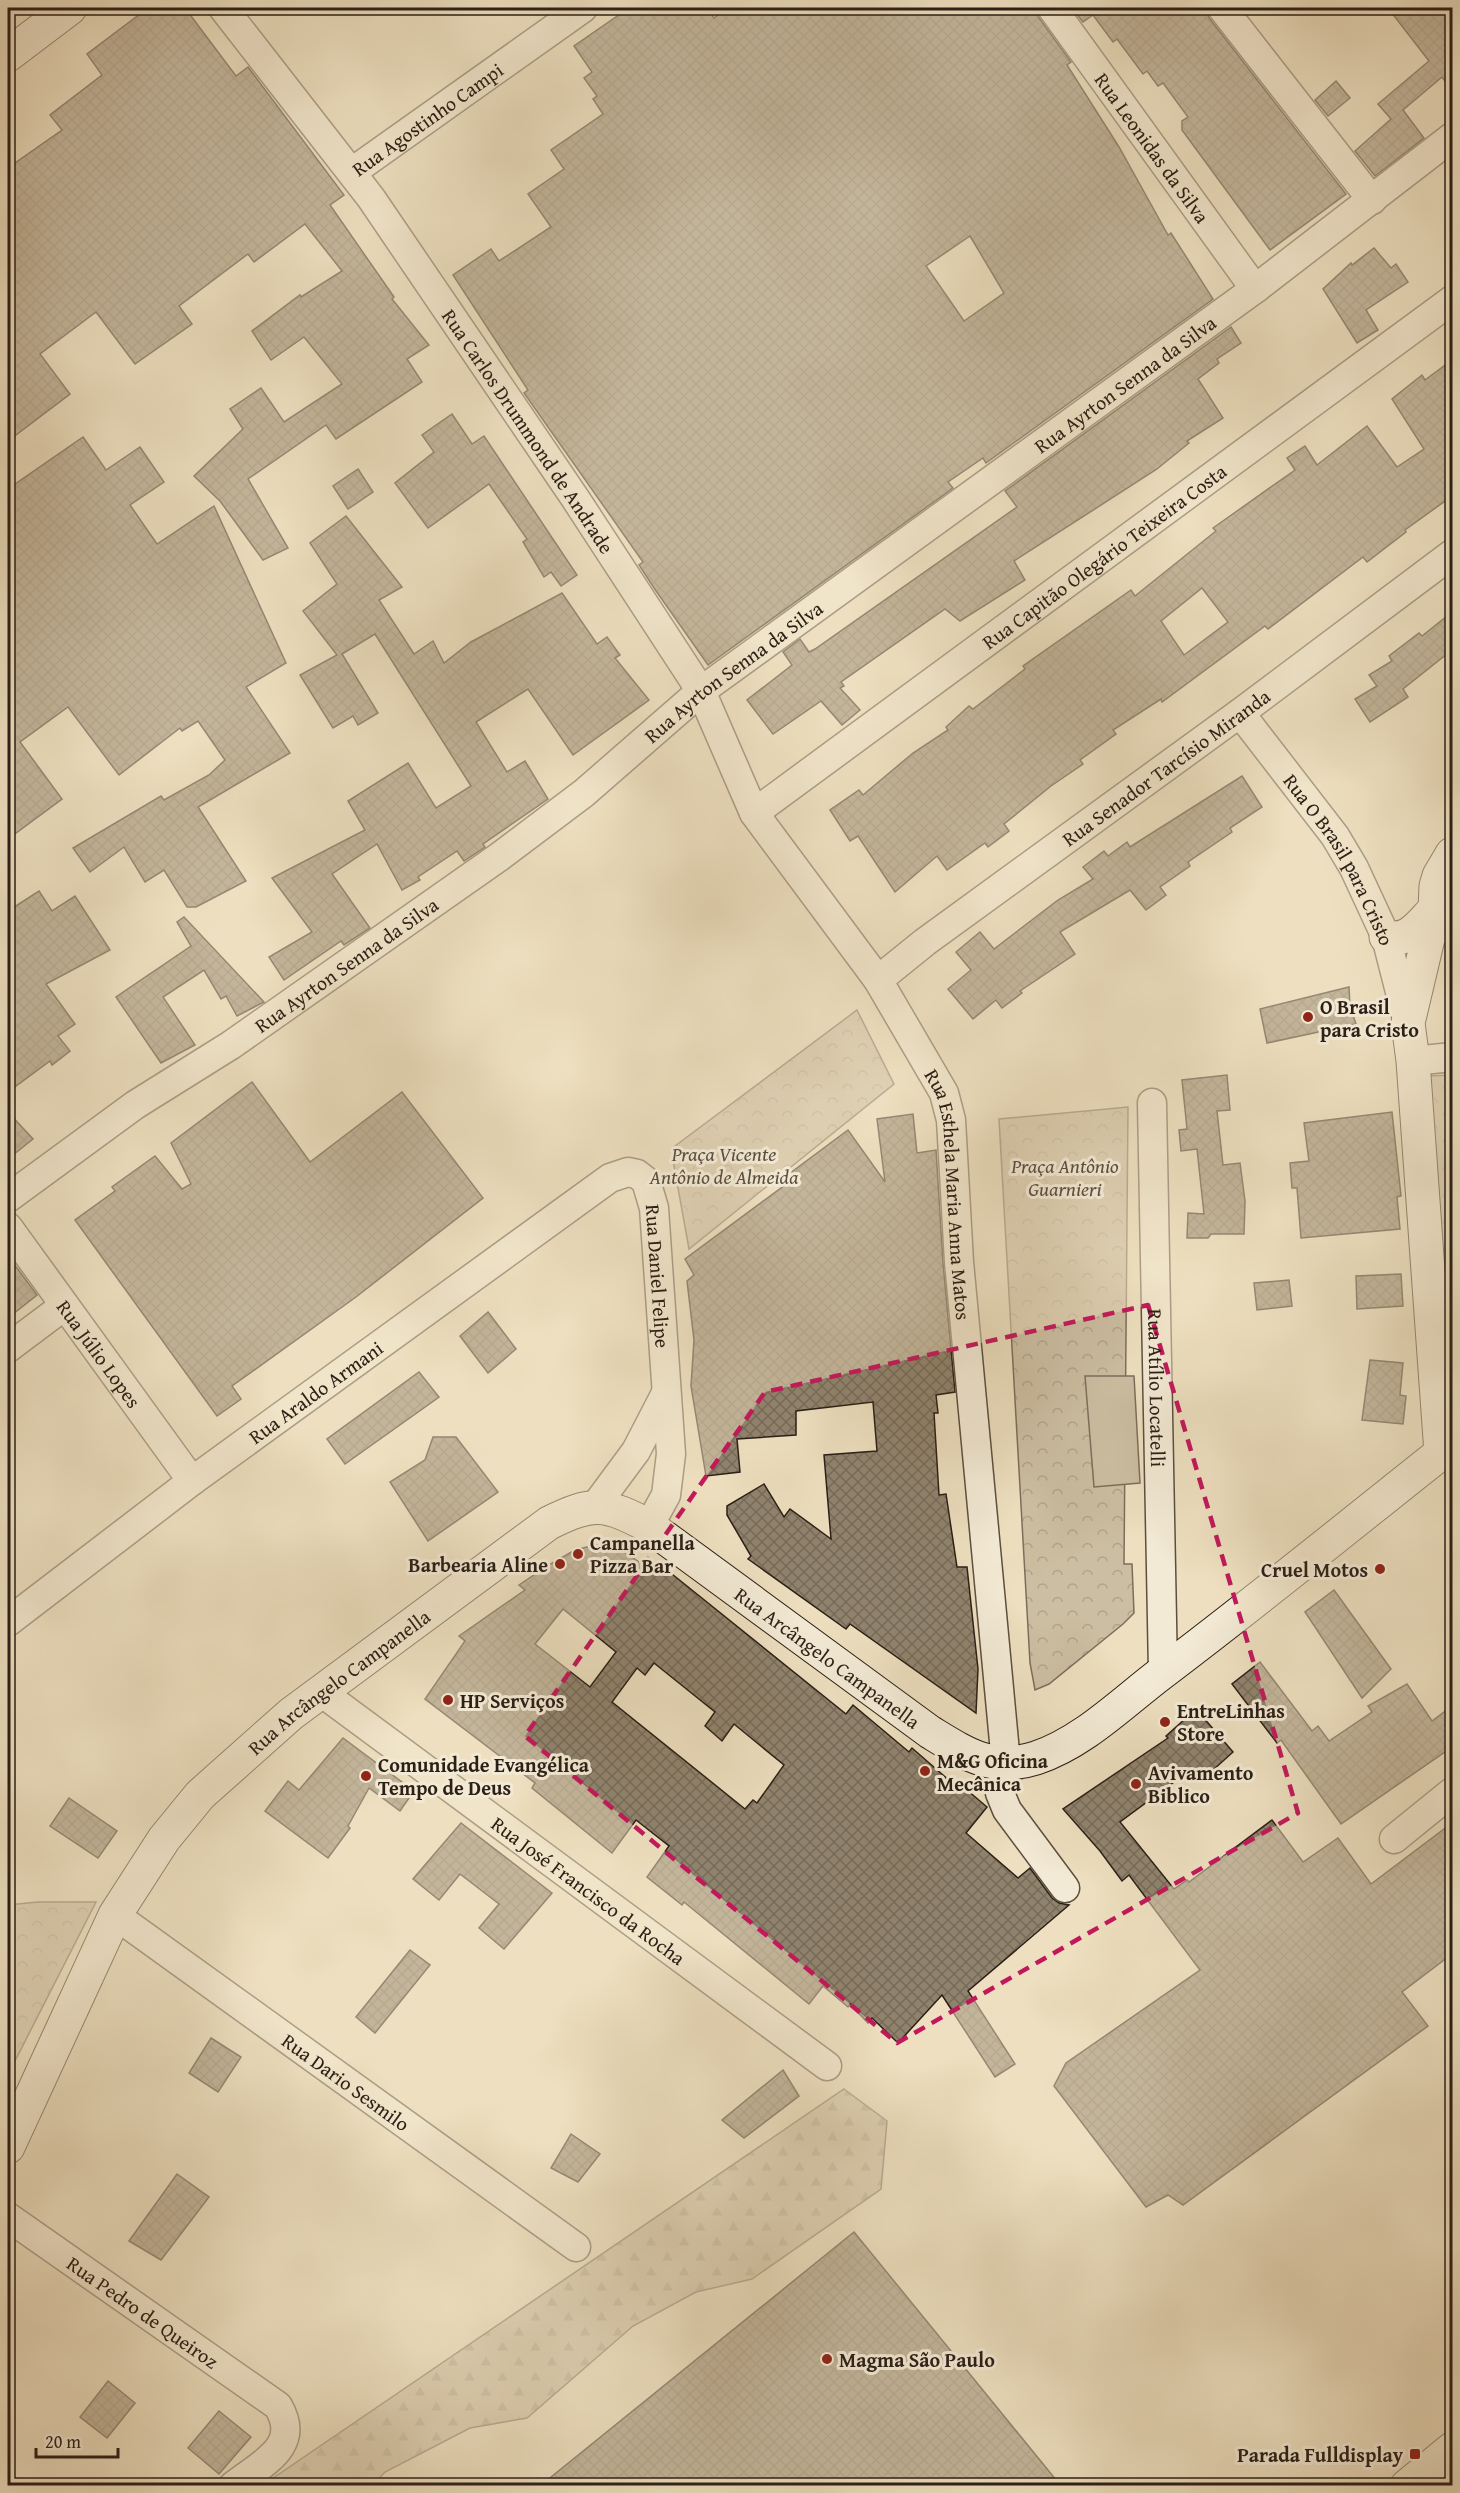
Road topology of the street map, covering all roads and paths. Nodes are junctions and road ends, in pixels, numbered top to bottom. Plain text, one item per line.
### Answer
1 (70, 8) edge
2 (223, 8) edge
3 (583, 8) edge
4 (1052, 8) edge
5 (1222, 8) edge
6 (8, 55) edge
7 (1452, 136) edge
8 (352, 172) junction
9 (1372, 200) junction
10 (1255, 289) junction
11 (1452, 300) edge
12 (1452, 554) edge
13 (700, 691) junction
14 (1240, 713) junction
15 (754, 813) junction
16 (1452, 854) edge
17 (1441, 909) edge
18 (1386, 937) junction
19 (878, 980) junction
20 (1408, 1023) junction
21 (1452, 1057) edge
22 (1413, 1061) junction
23 (1152, 1103) dead end
24 (628, 1172) joint
25 (8, 1198) edge
26 (8, 1227) edge
27 (64, 1306) junction
28 (8, 1348) edge
29 (666, 1392) junction
30 (1447, 1455) edge
31 (192, 1481) junction
32 (596, 1505) junction
33 (649, 1526) junction
34 (8, 1622) edge
35 (1163, 1672) junction
36 (321, 1692) junction
37 (1006, 1763) junction
38 (1452, 1792) edge
39 (1394, 1839) dead end
40 (1065, 1888) dead end
41 (115, 1915) junction
42 (827, 2066) dead end
43 (21, 2092) edge
44 (8, 2147) edge
45 (8, 2217) edge
46 (576, 2247) dead end
47 (1452, 2449) edge
48 (233, 2486) edge
49 (1407, 2486) edge

1 - 6 street
2 - 8 street, Rua Agostinho Campi
3 - 8 street, Rua Agostinho Campi
4 - 10 street, Rua Leonidas da Silva
5 - 9 street
7 - 9 street, Rua Ayrton Senna da Silva
8 - 13 street, Rua Carlos Drummond de Andrade
9 - 10 street, Rua Ayrton Senna da Silva
10 - 13 street, Rua Ayrton Senna da Silva
11 - 15 street, Rua Capitão Olegário Teixeira Costa
12 - 14 street, Rua Senador Tarcísio Miranda
13 - 15 street, Rua Esthela Maria Anna Matos
13 - 25 street, Rua Ayrton Senna da Silva
14 - 18 street, Rua O Brasil para Cristo
14 - 19 street, Rua Senador Tarcísio Miranda
15 - 19 street, Rua Esthela Maria Anna Matos
16 - 17 street, Rua Arcângelo Campanella
17 - 18 street
17 - 20 street, Rua Arcângelo Campanella
18 - 20 street, Rua O Brasil para Cristo
19 - 37 street, Rua Esthela Maria Anna Matos
20 - 22 street, Rua Arcângelo Campanella
21 - 22 street
22 - 30 street, Rua Arcângelo Campanella
23 - 35 street, Rua Atílio Locatelli
24 - 29 street, Rua Daniel Felipe
24 - 31 street, Rua Araldo Armani
26 - 27 street, Rua Júlio Lopes
27 - 28 street
27 - 31 street, Rua Júlio Lopes
29 - 32 street
29 - 33 street, Rua Daniel Felipe
30 - 35 street, Rua Arcângelo Campanella
31 - 34 street, Rua Araldo Armani
32 - 33 street, Rua Arcângelo Campanella
32 - 36 street, Rua Arcângelo Campanella
33 - 37 street, Rua Arcângelo Campanella
35 - 37 street, Rua Arcângelo Campanella
36 - 41 street, Rua Arcângelo Campanella
36 - 42 street, Rua José Francisco da Rocha
37 - 40 street, Rua Esthela Maria Anna Matos
38 - 39 street
41 - 43 street, Rua Arcângelo Campanella
41 - 46 street, Rua Dario Sesmilo
43 - 44 street, Rua Arcângelo Campanella
45 - 48 street, Rua Pedro de Queiroz
47 - 49 street

